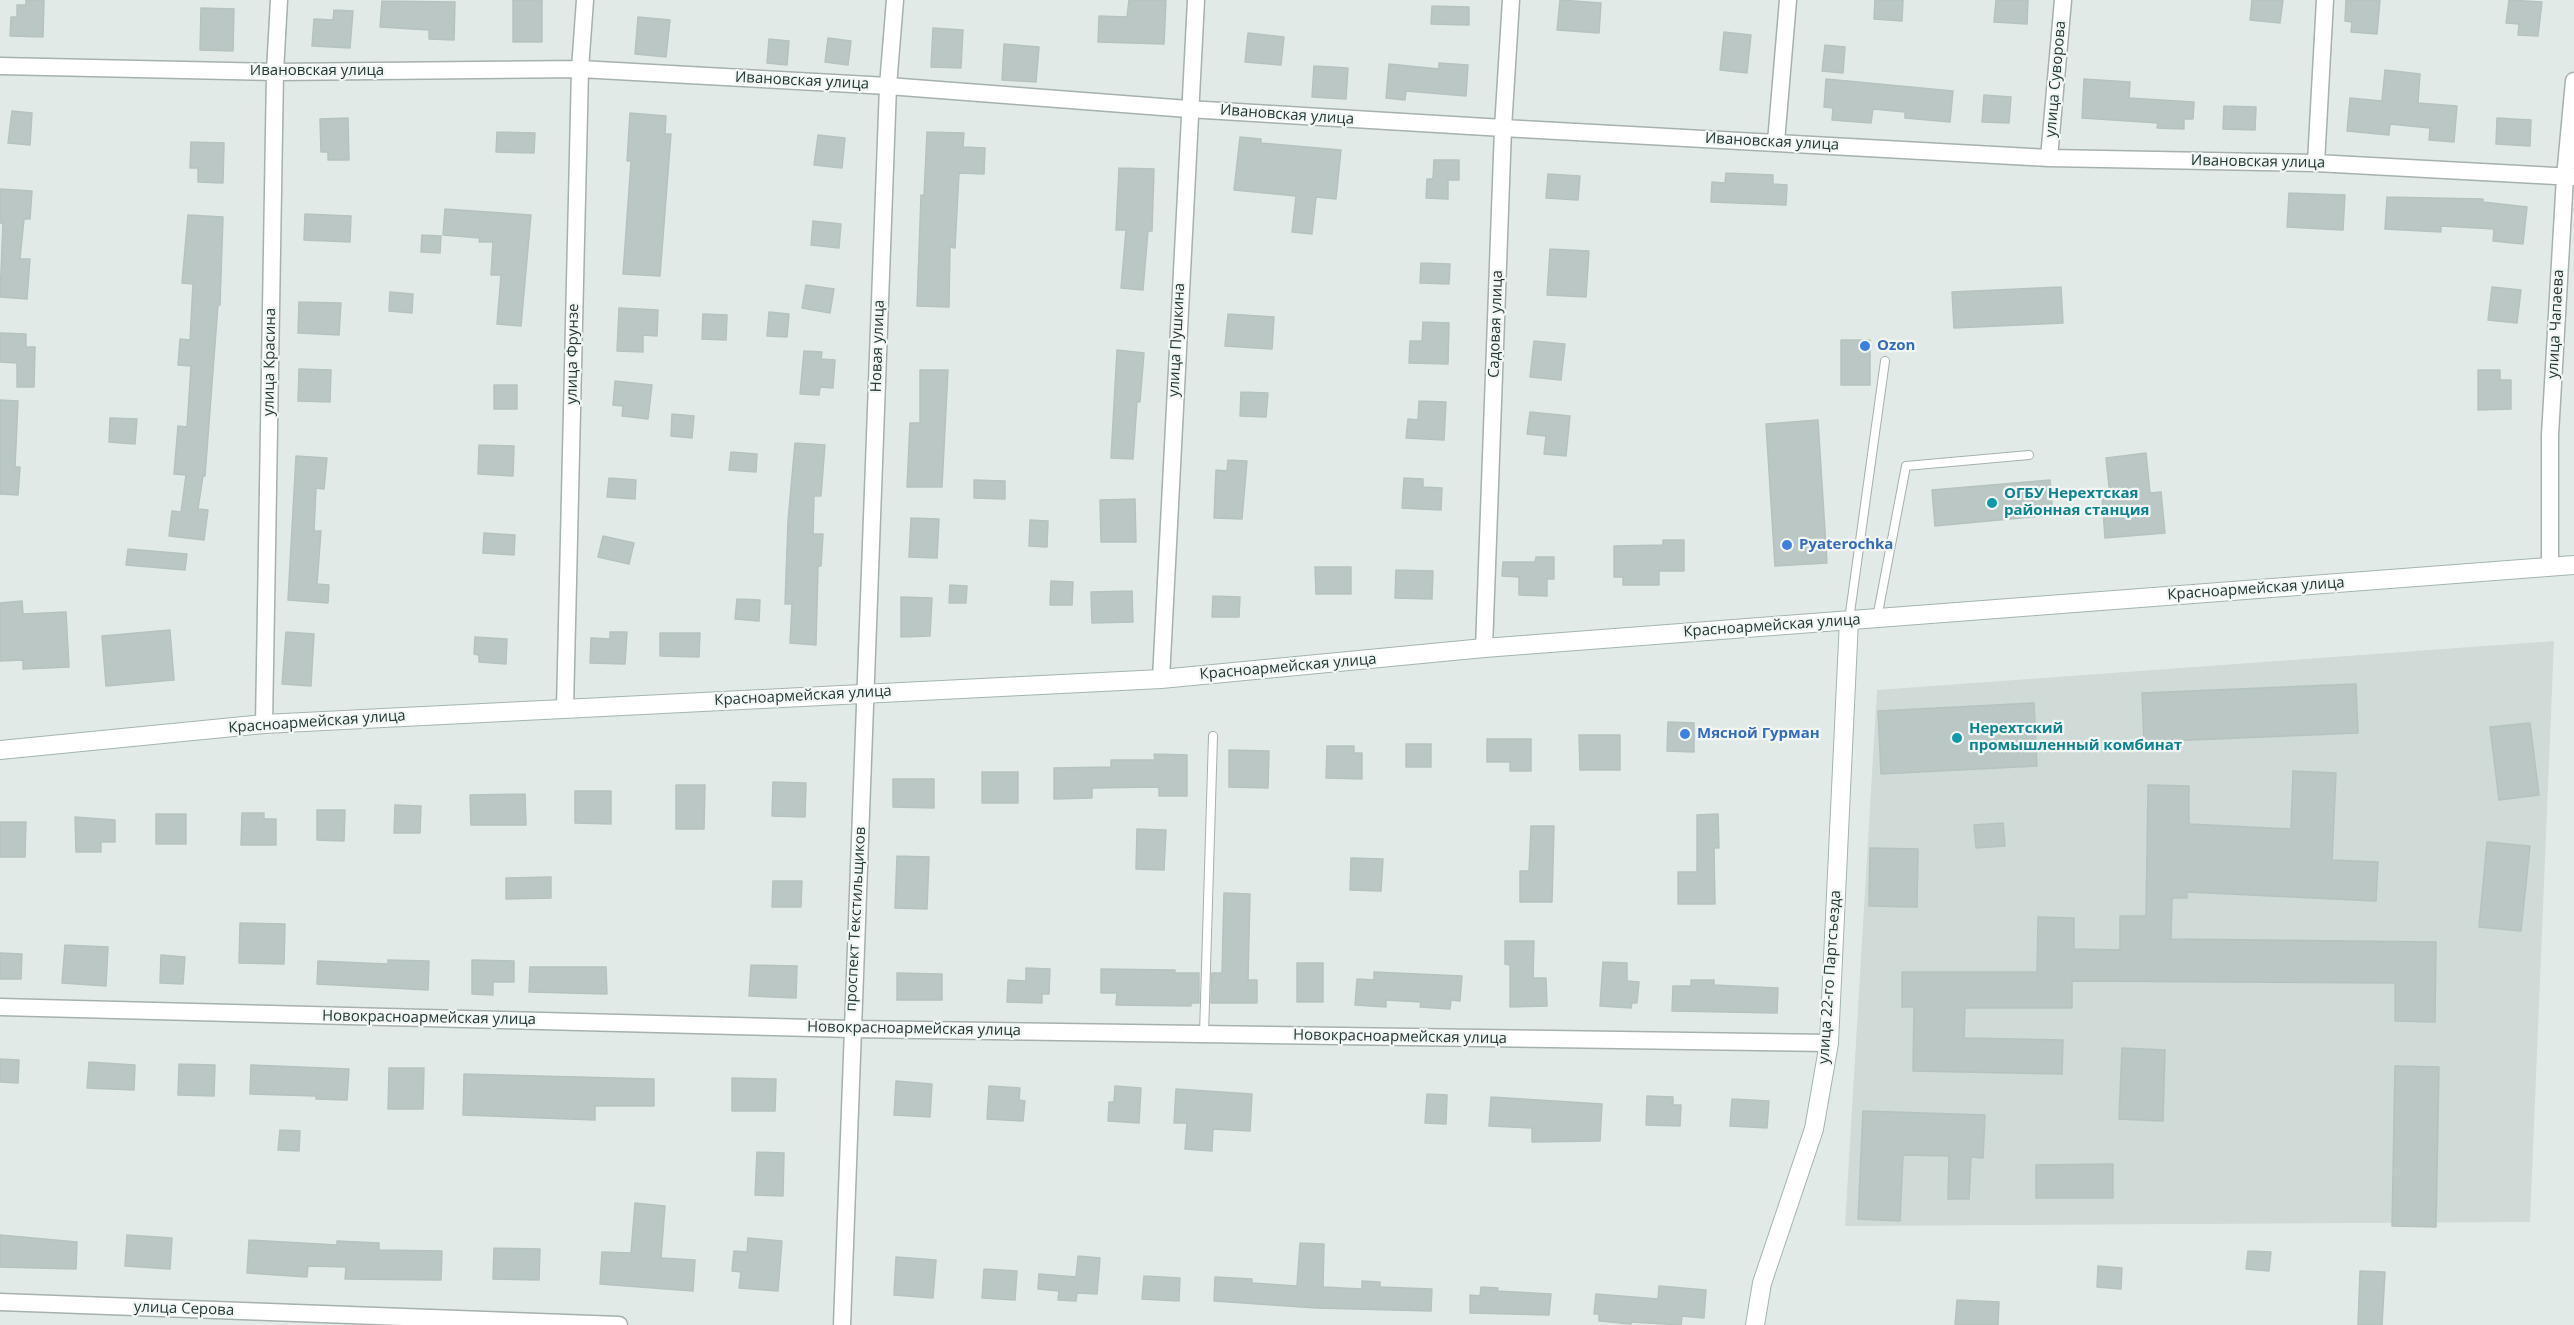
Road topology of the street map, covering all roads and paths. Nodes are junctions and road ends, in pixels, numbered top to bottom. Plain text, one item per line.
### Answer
1 (279, 0) edge
2 (585, 0) edge
3 (895, 0) edge
4 (1196, 0) edge
5 (1511, 0) edge
6 (1788, 0) edge
7 (2063, 0) edge
8 (2325, 0) edge
9 (0, 66) edge
10 (580, 69) junction
11 (276, 72) junction
12 (2574, 81) edge
13 (888, 86) junction
14 (1188, 109) junction
15 (1503, 128) junction
16 (1776, 142) junction
17 (2049, 158) junction
18 (2316, 163) junction
19 (2570, 177) edge
20 (1885, 361) dead end
21 (2029, 455) dead end
22 (2574, 565) edge
23 (2550, 567) junction
24 (1876, 618) junction
25 (1849, 620) junction
26 (1484, 648) junction
27 (1161, 679) junction
28 (866, 692) junction
29 (565, 708) junction
30 (264, 724) junction
31 (1213, 736) dead end
32 (0, 750) edge
33 (0, 1007) edge
34 (851, 1029) junction
35 (1204, 1034) junction
36 (1829, 1043) junction
37 (0, 1302) edge
38 (619, 1325) edge
39 (842, 1325) edge
40 (1755, 1325) edge

1 - 11 street, улица Красина
2 - 10 street, улица Фрунзе
3 - 13 street, Новая улица
4 - 14 street, улица Пушкина
5 - 15 street, Садовая улица
6 - 16 street
7 - 17 street, улица Суворова
8 - 18 street
9 - 11 street, Ивановская улица
10 - 11 street, Ивановская улица
10 - 13 street, Ивановская улица
10 - 29 street, улица Фрунзе
11 - 30 street, улица Красина
12 - 19 street, улица Чапаева
13 - 14 street, Ивановская улица
13 - 28 street, Новая улица
14 - 15 street, Ивановская улица
14 - 27 street, улица Пушкина
15 - 16 street, Ивановская улица
15 - 26 street, Садовая улица
16 - 17 street, Ивановская улица
17 - 18 street, Ивановская улица
18 - 19 street, Ивановская улица
19 - 23 street, улица Чапаева
20 - 25 lane
21 - 24 lane
22 - 23 street, Красноармейская улица
23 - 24 street, Красноармейская улица
24 - 25 street, Красноармейская улица
25 - 26 street, Красноармейская улица
25 - 36 street, улица 22-го Партсъезда
26 - 27 street, Красноармейская улица
27 - 28 street, Красноармейская улица
28 - 29 street, Красноармейская улица
28 - 34 street, проспект Текстильщиков
29 - 30 street, Красноармейская улица
30 - 32 street, Красноармейская улица
31 - 35 lane
33 - 34 street, Новокрасноармейская улица
34 - 35 street, Новокрасноармейская улица
34 - 39 street, проспект Текстильщиков
35 - 36 street, Новокрасноармейская улица
36 - 40 street, улица 22-го Партсъезда
37 - 38 street, улица Серова

